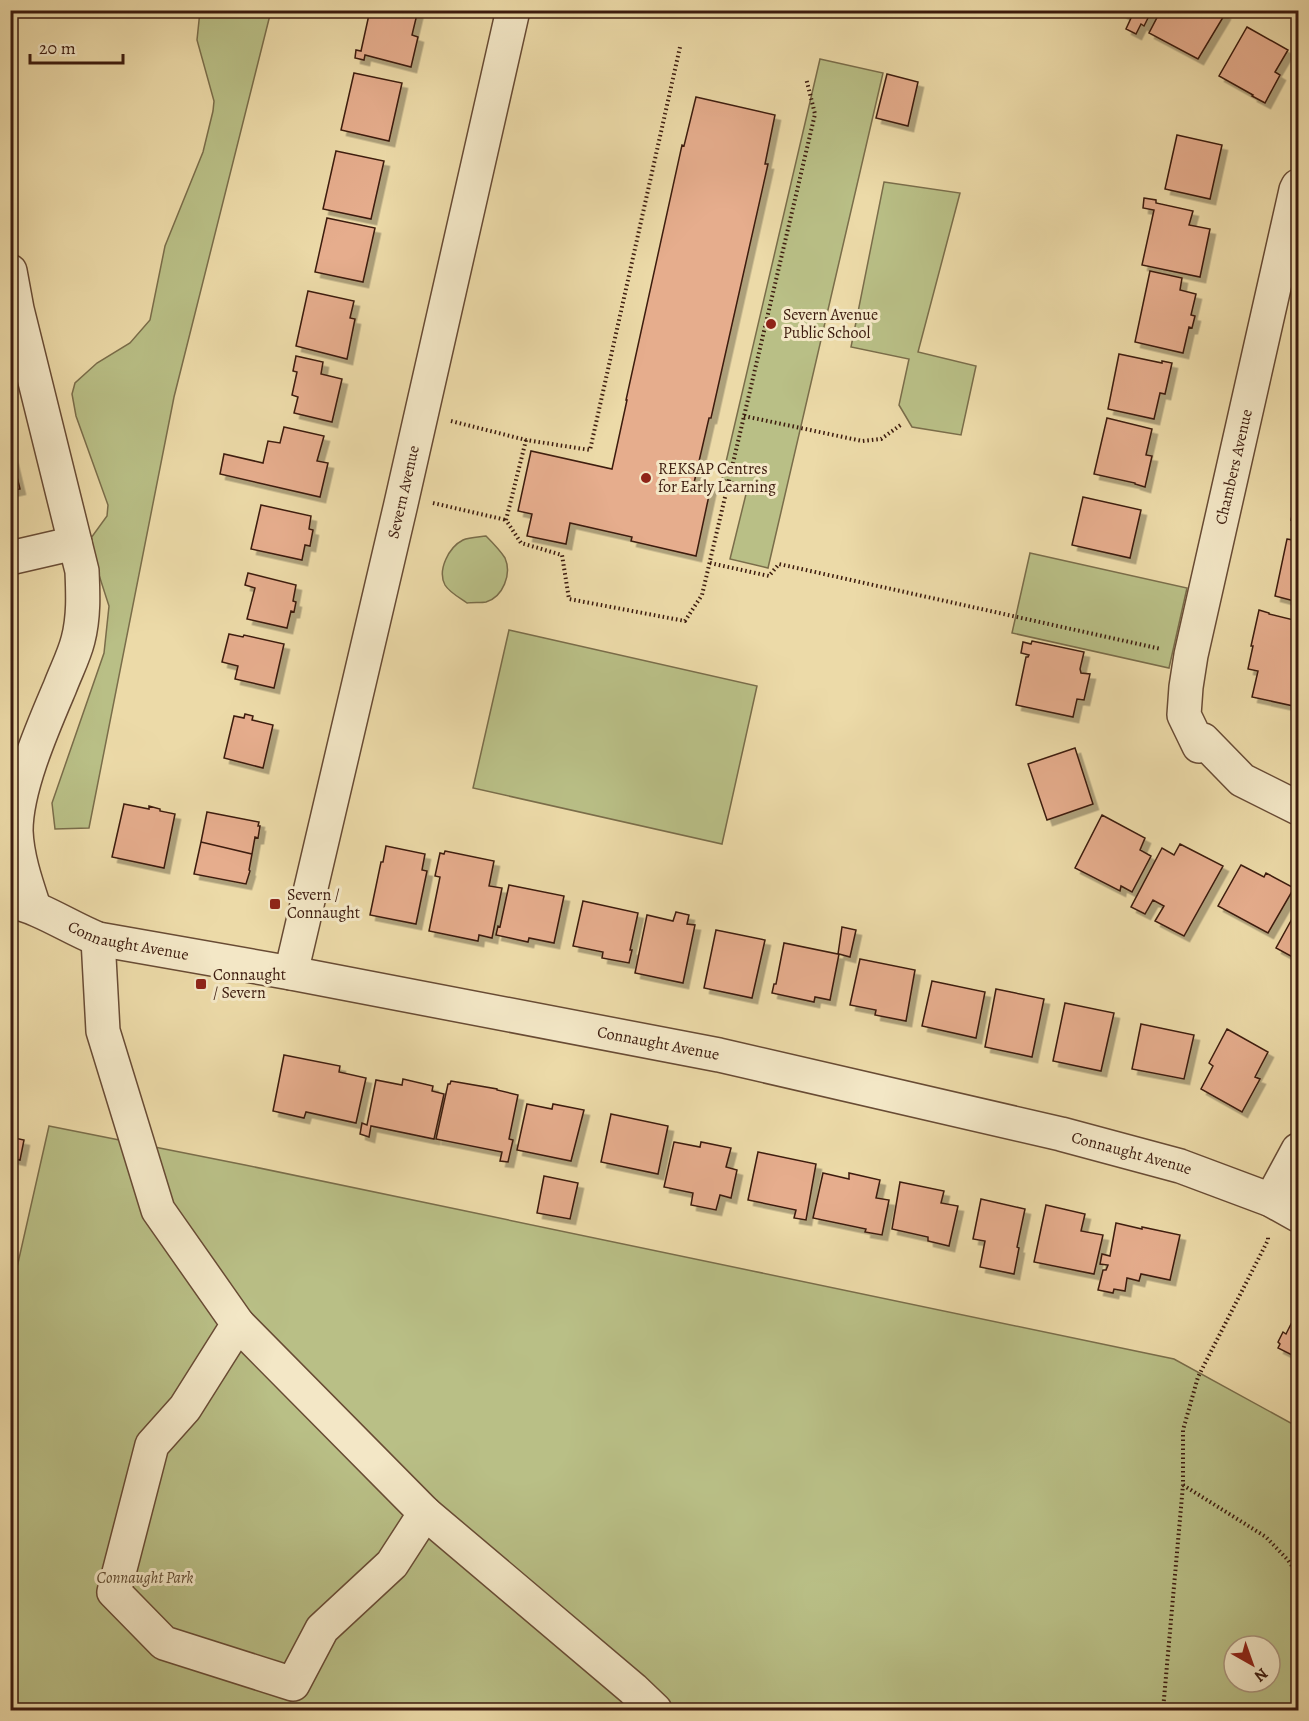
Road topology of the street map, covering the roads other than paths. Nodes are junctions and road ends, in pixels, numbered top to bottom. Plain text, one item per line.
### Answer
1 (513, 10) edge
2 (1299, 186) edge
3 (10, 271) edge
4 (75, 543) junction
5 (10, 558) edge
6 (1299, 808) edge
7 (14, 845) edge
8 (22, 904) edge
9 (98, 939) junction
10 (291, 973) junction
11 (1299, 1150) edge
12 (1285, 1208) edge
13 (238, 1324) junction
14 (425, 1514) junction
15 (292, 1697) edge
16 (655, 1710) edge

1 - 10 street, Severn Avenue
2 - 6 street, Chambers Avenue
3 - 4 street
4 - 5 street
4 - 7 street
7 - 8 street
8 - 9 street, Connaught Avenue
9 - 10 street, Connaught Avenue
9 - 13 street
10 - 12 street, Connaught Avenue
11 - 12 street
13 - 14 street
13 - 15 street
14 - 15 street
14 - 16 street

